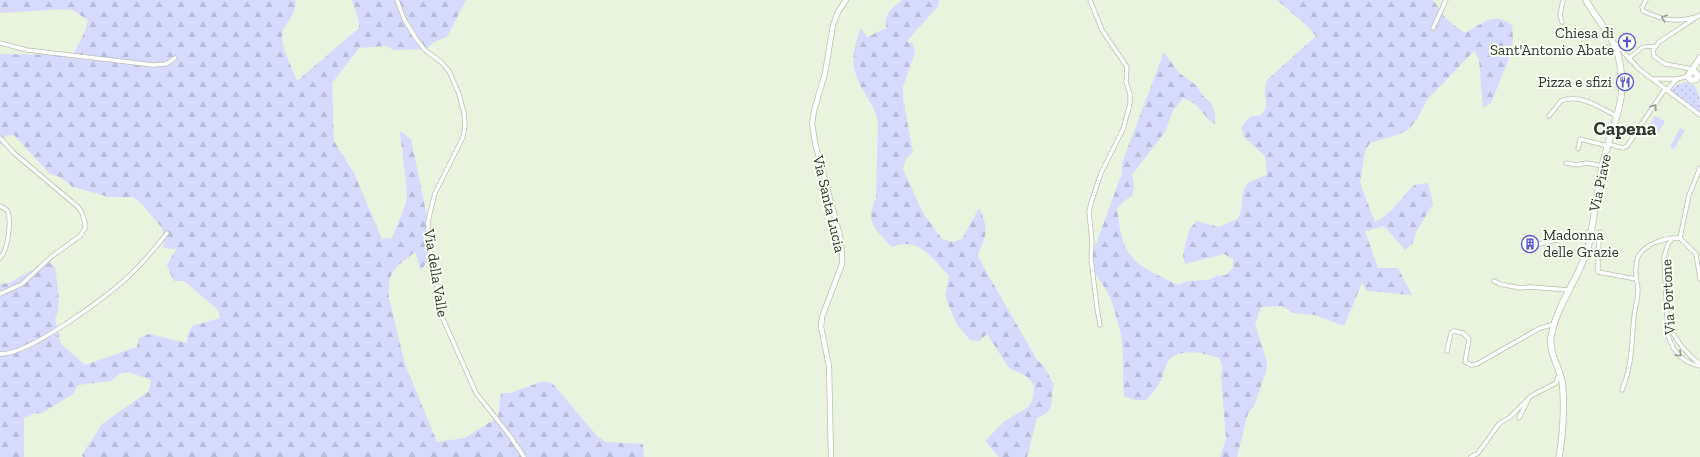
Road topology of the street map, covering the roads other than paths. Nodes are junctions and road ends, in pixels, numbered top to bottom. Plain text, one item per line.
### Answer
1 (397, 0) edge
2 (846, 0) edge
3 (1090, 0) edge
4 (1446, 0) edge
5 (1563, 0) edge
6 (1586, 0) edge
7 (1646, 0) edge
8 (1698, 16) edge
9 (1562, 22) dead end
10 (1433, 28) dead end
11 (0, 43) edge
12 (1613, 44) junction
13 (1655, 46) junction
14 (175, 58) dead end
15 (1629, 59) junction
16 (1699, 59) edge
17 (1620, 64) junction
18 (1690, 73) junction
19 (1697, 77) junction
20 (1653, 79) junction
21 (1663, 79) junction
22 (1677, 79) junction
23 (1661, 85) junction
24 (1700, 85) edge
25 (1666, 90) junction
26 (1700, 115) edge
27 (1549, 116) dead end
28 (1618, 117) junction
29 (0, 138) edge
30 (1608, 145) junction
31 (1578, 149) dead end
32 (1566, 163) dead end
33 (1602, 166) junction
34 (1700, 168) edge
35 (0, 206) edge
36 (1591, 232) junction
37 (1600, 232) dead end
38 (167, 233) dead end
39 (1673, 238) junction
40 (1680, 238) junction
41 (1539, 244) dead end
42 (1587, 250) junction
43 (1598, 253) junction
44 (0, 258) edge
45 (1700, 279) edge
46 (1636, 280) junction
47 (1494, 281) dead end
48 (1569, 290) junction
49 (0, 294) edge
50 (1667, 323) junction
51 (1554, 324) junction
52 (1100, 325) dead end
53 (1447, 351) dead end
54 (0, 354) edge
55 (1700, 365) edge
56 (1559, 370) junction
57 (1622, 390) dead end
58 (1531, 396) junction
59 (1519, 418) dead end
60 (524, 457) edge
61 (831, 457) edge
62 (1471, 457) edge
63 (1559, 457) edge

1 - 60 street, Via della Valle
2 - 61 street, Via Santa Lucia
3 - 52 street
4 - 10 street
5 - 9 street
6 - 12 main road, Via Piave
8 -> 7 street
8 - 13 street
11 - 14 street
12 - 15 street
12 - 17 main road, Via Piave
13 - 15 street
13 - 18 street
15 - 17 street
15 - 20 street
16 - 18 main road
16 - 19 main road
17 - 28 main road, Via Piave
18 - 19 main road
18 - 22 street
19 - 24 main road
20 - 21 street
20 - 23 street
21 - 22 street
21 - 23 street
22 - 25 street
23 - 25 street
25 - 26 street
30 -> 25 street
27 - 28 street
28 - 30 main road, Via Piave
29 - 49 street
30 - 31 street
30 - 33 main road, Via Piave
32 - 33 street
33 - 36 main road, Via Piave
34 - 40 street
35 - 44 street
36 - 41 street
36 - 42 main road, Via Piave
37 - 43 street
38 - 54 street
39 - 40 street
39 - 46 street
39 - 50 street, Via Portone
40 - 45 street
42 - 43 street
42 - 48 main road, Via Piave
43 - 46 street
46 - 57 street
47 - 48 street
48 - 51 main road, Via Piave
50 - 55 street
50 -> 55 street, Via Portone
51 - 53 street
51 - 56 main road, Via Piave
56 - 58 street
56 - 63 main road, Via Piave
58 - 59 street
58 - 62 street

